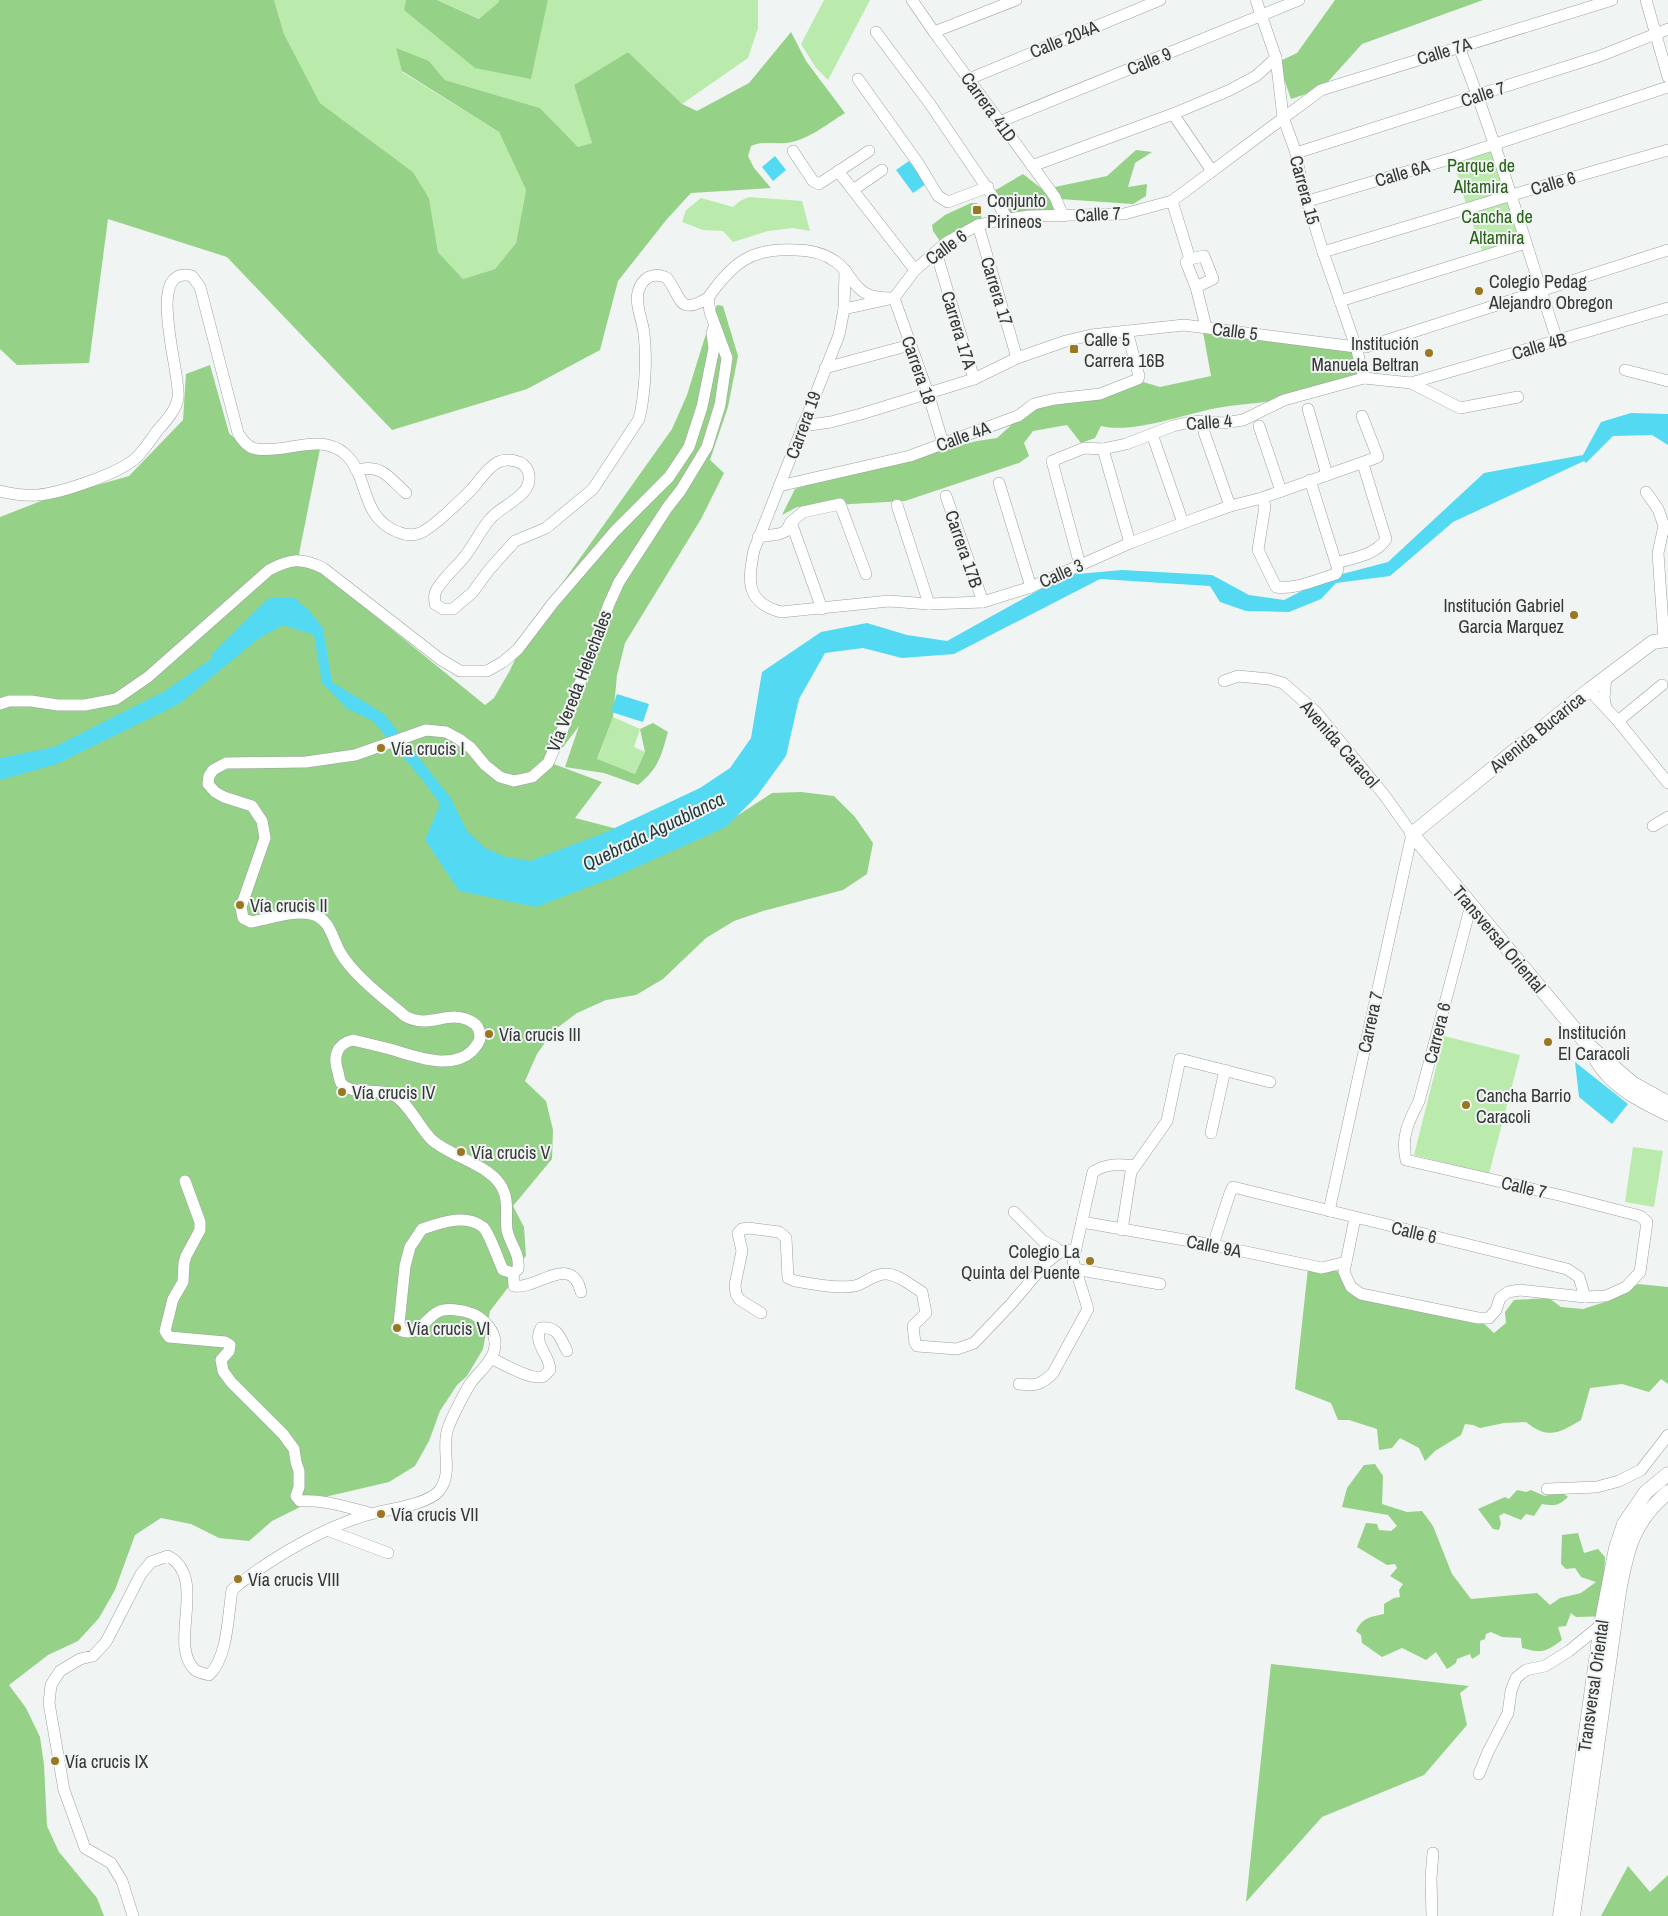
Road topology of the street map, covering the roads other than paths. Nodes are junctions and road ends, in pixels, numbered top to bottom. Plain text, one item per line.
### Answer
1 (912, 0) edge
2 (1016, 0) edge
3 (1160, 0) edge
4 (1256, 0) edge
5 (1299, 0) edge
6 (1612, 0) edge
7 (1646, 0) edge
8 (1262, 15) junction
9 (1668, 29) edge
10 (876, 32) dead end
11 (934, 32) junction
12 (1655, 33) junction
13 (1459, 47) junction
14 (1276, 58) junction
15 (1668, 77) edge
16 (858, 79) dead end
17 (969, 79) junction
18 (1668, 88) edge
19 (1479, 96) junction
20 (1173, 114) junction
21 (1283, 117) junction
22 (999, 122) junction
23 (1495, 145) junction
24 (869, 150) dead end
25 (1668, 150) edge
26 (793, 151) dead end
27 (1296, 153) junction
28 (1052, 159) junction
29 (1032, 166) junction
30 (838, 170) junction
31 (882, 170) dead end
32 (1212, 171) junction
33 (1042, 180) junction
34 (988, 187) junction
35 (853, 190) junction
36 (1512, 195) junction
37 (1308, 200) junction
38 (1172, 201) junction
39 (1063, 216) junction
40 (1008, 218) junction
41 (978, 225) junction
42 (1526, 243) junction
43 (1668, 250) edge
44 (936, 252) junction
45 (1323, 252) junction
46 (1190, 259) junction
47 (845, 270) junction
48 (915, 270) junction
49 (1196, 287) junction
50 (1541, 291) junction
51 (708, 298) junction
52 (894, 298) junction
53 (1340, 301) junction
54 (1668, 308) edge
55 (844, 309) junction
56 (715, 326) junction
57 (1206, 327) junction
58 (1127, 331) junction
59 (1557, 340) junction
60 (910, 345) junction
61 (1356, 347) junction
62 (1018, 358) junction
63 (825, 368) junction
64 (1625, 370) dead end
65 (1364, 378) junction
66 (974, 379) junction
67 (1668, 380) edge
68 (1411, 383) junction
69 (928, 393) junction
70 (1518, 397) dead end
71 (1308, 409) dead end
72 (1362, 416) dead end
73 (802, 426) junction
74 (1259, 426) dead end
75 (1204, 432) dead end
76 (1152, 434) junction
77 (943, 443) junction
78 (1102, 449) junction
79 (1363, 464) junction
80 (356, 470) junction
81 (1327, 474) junction
82 (1310, 480) junction
83 (998, 483) dead end
84 (779, 486) junction
85 (0, 491) edge
86 (1281, 491) junction
87 (1646, 492) dead end
88 (406, 493) dead end
89 (946, 496) dead end
90 (1262, 498) junction
91 (897, 505) dead end
92 (1230, 506) junction
93 (791, 522) junction
94 (1183, 523) junction
95 (758, 537) junction
96 (1130, 543) junction
97 (1336, 562) junction
98 (1080, 565) junction
99 (866, 574) dead end
100 (749, 577) joint
101 (1031, 586) junction
102 (983, 602) junction
103 (929, 604) junction
104 (822, 609) junction
105 (1666, 640) edge
106 (1606, 677) junction
107 (1224, 681) dead end
108 (1662, 685) dead end
109 (1589, 690) junction
110 (0, 704) edge
111 (1606, 708) junction
112 (1618, 721) junction
113 (1668, 783) edge
114 (1668, 817) edge
115 (1653, 826) dead end
116 (1412, 834) junction
117 (1471, 905) junction
118 (1587, 1044) junction
119 (1226, 1070) junction
120 (1270, 1082) dead end
121 (1668, 1103) edge
122 (1668, 1114) edge
123 (1211, 1133) dead end
124 (1406, 1160) joint
125 (1135, 1166) junction
126 (185, 1180) dead end
127 (1329, 1211) junction
128 (1014, 1212) dead end
129 (1355, 1218) junction
130 (1082, 1222) junction
131 (1122, 1230) junction
132 (1213, 1245) junction
133 (1076, 1249) junction
134 (1060, 1252) junction
135 (1346, 1262) junction
136 (1076, 1269) junction
137 (513, 1272) junction
138 (1160, 1284) dead end
139 (580, 1292) dead end
140 (1585, 1297) junction
141 (761, 1313) dead end
142 (567, 1351) dead end
143 (491, 1358) junction
144 (1020, 1384) dead end
145 (1668, 1435) edge
146 (1668, 1474) edge
147 (1546, 1489) dead end
148 (1668, 1492) edge
149 (370, 1514) junction
150 (328, 1530) junction
151 (388, 1553) dead end
152 (1601, 1625) junction
153 (1479, 1774) dead end
154 (1576, 1852) junction
155 (1433, 1853) dead end
156 (133, 1916) edge
157 (1432, 1916) edge
158 (1560, 1916) edge
159 (1573, 1916) edge

1 - 11 street, Carrera 41D
2 - 11 street
3 - 17 street, Calle 204A
4 - 8 street, Carrera 15
5 - 8 street, Calle 9
6 - 13 street, Calle 7A
7 - 12 street
8 - 14 street, Carrera 15
8 - 22 street, Calle 9
9 - 12 street, Calle 7
10 - 34 street
11 - 17 street, Carrera 41D
12 - 15 street
12 - 19 street, Calle 7
13 - 19 street
13 - 21 street, Calle 7A
14 - 20 street
14 - 21 street, Carrera 15
16 - 34 street
17 - 22 street, Carrera 41D
18 - 23 street
19 - 23 street
19 - 27 street, Calle 7
20 - 28 street
20 - 32 street
21 - 27 street, Carrera 15
21 - 32 street, Calle 7
22 - 29 street, Carrera 41D
23 - 36 street
23 - 37 street, Calle 6A
24 - 30 street
25 - 36 street, Calle 6
26 - 30 street
27 - 37 street, Carrera 15
28 - 29 street
28 - 33 street
29 - 33 street, Carrera 41D
30 - 35 street
31 - 35 street
32 - 38 street, Calle 7
33 - 39 street, Carrera 41D
34 - 40 street
35 - 48 street
36 - 42 street
36 - 45 street, Calle 6
37 - 45 street, Carrera 15
38 - 39 street, Calle 7
38 - 46 street
39 - 40 street, Calle 6
40 - 41 street, Calle 6
41 - 44 street, Calle 6
41 - 62 street, Carrera 17
42 - 50 street
42 - 53 street
43 - 50 street, Calle 5
44 - 48 street, Calle 6
44 - 66 street, Carrera 17A
45 - 53 street, Carrera 15
46 - 49 street
46 - 49 street
47 - 51 street
47 - 52 street
47 - 55 street, Carrera 19
48 - 52 street, Calle 6
49 - 57 street
50 - 59 street
50 - 61 street, Calle 5
51 - 56 street, Vía Vereda Helechales
51 - 80 street
52 - 55 street
52 - 60 street, Carrera 18
53 - 61 street, Carrera 15
54 - 59 street, Calle 4B
55 - 63 street, Carrera 19
56 - 110 street
56 - 137 street, Vía Vereda Helechales
57 - 58 street, Calle 5
57 - 61 street, Calle 5
58 - 62 street, Calle 5
58 - 77 street, Calle 4A
59 - 68 street, Calle 4B
60 - 63 street
60 - 69 street, Carrera 18
61 - 65 street, Carrera 15
62 - 66 street, Calle 5
63 - 73 street, Carrera 19
64 - 67 street
65 - 68 street
65 - 76 street, Calle 4
66 - 69 street, Calle 5
68 - 70 street
69 - 73 street, Calle 5
69 - 77 street, Carrera 18
71 - 81 street
72 - 79 street, Calle 3
73 - 84 street, Carrera 19
74 - 86 street
75 - 92 street
76 - 78 street, Calle 4
76 - 94 street
77 - 84 street, Calle 4A
78 - 96 street
78 - 98 street, Calle 4
79 - 81 street, Calle 3
79 - 97 street
80 - 85 street
80 - 88 street
81 - 82 street, Calle 3
82 - 86 street, Calle 3
82 - 97 street
83 - 101 street
84 - 95 street, Carrera 19
86 - 90 street, Calle 3
87 - 105 street
89 - 102 street, Carrera 17B
90 - 92 street, Calle 3
90 - 97 street
91 - 103 street
92 - 94 street, Calle 3
93 - 95 street
93 - 99 street
93 - 104 street
94 - 96 street, Calle 3
95 - 100 street, Carrera 19
96 - 98 street, Calle 3
98 - 101 street, Calle 3
100 - 104 street, Calle 3
101 - 102 street, Calle 3
102 - 103 street, Calle 3
103 - 104 street, Calle 3
105 - 106 main road, Avenida Bucarica
106 - 109 main road, Avenida Bucarica
106 - 111 street
107 - 116 street, Avenida Caracol
108 - 112 street
109 - 111 street
109 - 116 main road, Avenida Bucarica
111 - 112 street
112 - 113 street
114 - 115 street
116 - 117 main road, Transversal Oriental
116 - 127 street, Carrera 7
117 - 118 main road, Transversal Oriental
117 - 124 street, Carrera 6
118 - 121 main road, Transversal Oriental
118 - 122 main road, Transversal Oriental
119 - 120 street
119 - 123 street
119 - 125 street
124 - 140 street, Calle 7
125 - 130 street
125 - 131 street
126 - 149 street
127 - 129 street, Calle 6
127 - 132 street, Calle 6
128 - 134 street
129 - 135 street
129 - 140 street, Calle 6
130 - 131 street, Calle 9A
130 - 133 street
131 - 132 street, Calle 9A
132 - 135 street, Calle 9A
133 - 134 street
133 - 136 street
134 - 141 street
135 - 140 street
136 - 138 street
136 - 144 street
137 - 139 street
137 - 143 street
142 - 143 street
143 - 149 street
145 - 147 street
146 - 152 main road, Transversal Oriental
148 - 154 main road, Transversal Oriental
149 - 150 street
150 - 151 street
150 - 156 street
152 - 153 street
152 - 154 main road, Transversal Oriental
154 - 158 main road, Transversal Oriental
154 - 159 main road, Transversal Oriental
155 - 157 street

